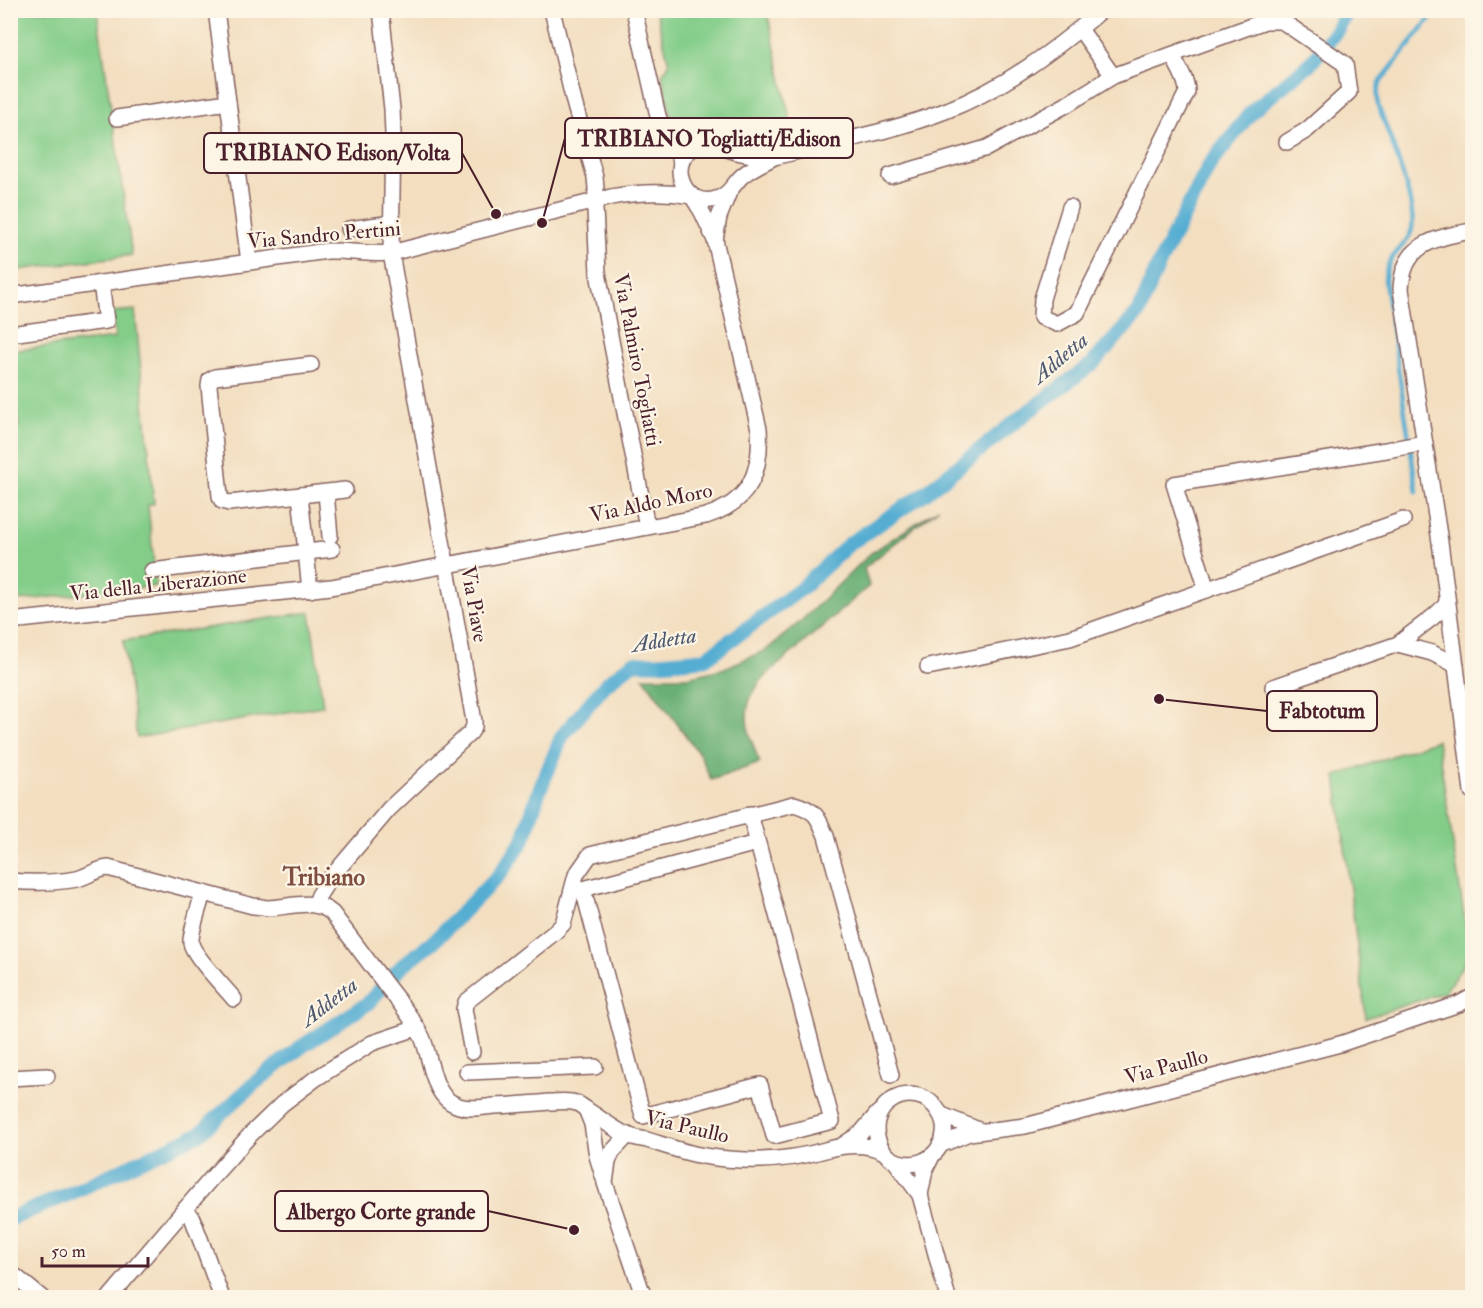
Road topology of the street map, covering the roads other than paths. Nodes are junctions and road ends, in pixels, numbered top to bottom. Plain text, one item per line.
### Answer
1 (216, 10) edge
2 (381, 10) edge
3 (552, 10) edge
4 (634, 10) edge
5 (1102, 10) edge
6 (1080, 29) junction
7 (1172, 55) junction
8 (1113, 76) junction
9 (228, 102) junction
10 (117, 118) dead end
11 (1287, 142) dead end
12 (724, 149) junction
13 (774, 157) junction
14 (681, 167) junction
15 (890, 176) dead end
16 (732, 187) junction
17 (637, 192) junction
18 (692, 196) junction
19 (596, 200) junction
20 (1070, 207) dead end
21 (392, 223) junction
22 (349, 229) dead end
23 (1473, 231) edge
24 (715, 240) junction
25 (391, 253) junction
26 (249, 262) junction
27 (101, 283) junction
28 (10, 296) edge
29 (10, 334) edge
30 (311, 365) dead end
31 (1425, 442) junction
32 (345, 490) dead end
33 (326, 492) junction
34 (300, 495) junction
35 (1403, 520) dead end
36 (647, 527) junction
37 (306, 552) junction
38 (446, 566) junction
39 (152, 571) dead end
40 (310, 590) junction
41 (1207, 590) junction
42 (1447, 600) junction
43 (10, 621) edge
44 (1398, 644) junction
45 (1456, 665) junction
46 (928, 667) dead end
47 (1273, 687) dead end
48 (1473, 791) edge
49 (750, 814) junction
50 (758, 843) junction
51 (10, 881) edge
52 (203, 893) junction
53 (315, 905) junction
54 (234, 999) dead end
55 (1466, 1000) edge
56 (1473, 1014) edge
57 (417, 1028) junction
58 (472, 1052) dead end
59 (595, 1067) dead end
60 (467, 1072) dead end
61 (891, 1075) junction
62 (47, 1076) dead end
63 (10, 1078) edge
64 (908, 1095) junction
65 (884, 1107) junction
66 (586, 1109) junction
67 (942, 1115) junction
68 (981, 1131) junction
69 (628, 1136) junction
70 (843, 1145) junction
71 (936, 1151) junction
72 (889, 1156) junction
73 (605, 1183) junction
74 (920, 1195) junction
75 (184, 1210) junction
76 (10, 1272) edge
77 (42, 1298) edge
78 (109, 1298) edge
79 (222, 1298) edge
80 (644, 1298) edge
81 (948, 1298) edge

1 - 9 street
2 - 21 street, Via Piave
3 - 19 street, Via Palmiro Togliatti
4 - 14 street
5 - 6 street
6 - 8 street
6 - 13 street
7 - 8 street
7 - 11 street
7 - 20 street
8 - 15 street
9 - 10 street
9 - 26 street
12 - 13 street
12 - 14 street
12 - 16 street
13 - 16 street
14 - 17 street, Via Sandro Pertini
14 - 18 street
16 - 18 street
16 - 24 street
17 - 18 street, Via Sandro Pertini
17 - 19 street, Via Sandro Pertini
18 - 24 street
19 - 25 street, Via Sandro Pertini
19 - 36 street, Via Palmiro Togliatti
21 - 22 street
21 - 25 street, Via Piave
23 - 31 street
24 - 36 street, Via Aldo Moro
25 - 26 street, Via Sandro Pertini
25 - 38 street, Via Piave
26 - 27 street, Via Sandro Pertini
27 - 28 street, Via Sandro Pertini
27 - 29 street
30 - 34 street
31 - 41 street
31 - 42 street
32 - 33 street
33 - 34 street
33 - 37 street
34 - 37 street
35 - 41 street
36 - 38 street, Via Aldo Moro
37 - 39 street
37 - 40 street
38 - 40 street, Via della Liberazione
38 - 53 street, Via Piave
40 - 43 street, Via della Liberazione
41 - 46 street
42 - 44 street
42 - 45 street
44 - 45 street
44 - 47 street
45 - 48 street
49 - 50 street
49 - 58 street
49 - 61 street
50 - 50 street
51 - 52 street
52 - 53 street
52 - 54 street
53 - 57 street
55 - 56 street
55 - 68 street, Via Paullo
57 - 66 street, Via Paullo
57 - 75 street
59 - 60 street
61 - 64 street
61 - 65 street
62 - 63 street
64 - 65 street, Via Paullo
64 - 67 street, Via Paullo
65 - 70 street, Via Paullo
65 - 72 street
66 - 69 street, Via Paullo
66 - 73 street
67 - 68 street, Via Paullo
67 - 71 street
68 - 71 street, Via Paullo
69 - 70 street, Via Paullo
69 - 73 street
70 - 72 street, Via Paullo
71 - 72 street, Via Paullo
71 - 74 street
72 - 74 street
73 - 80 street
74 - 81 street
75 - 78 street
75 - 79 street
76 - 77 street

